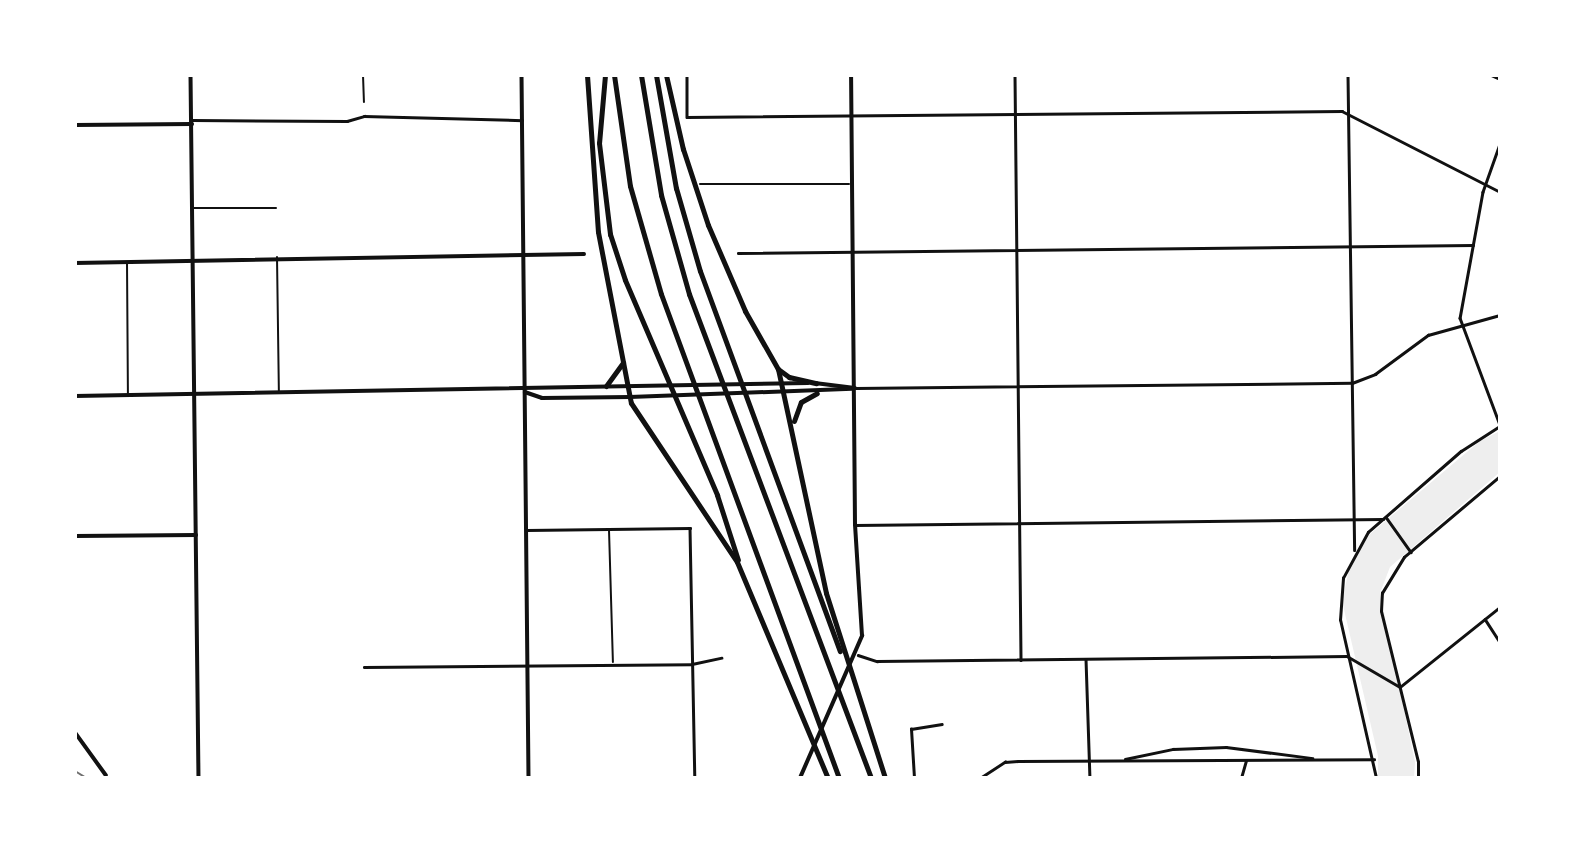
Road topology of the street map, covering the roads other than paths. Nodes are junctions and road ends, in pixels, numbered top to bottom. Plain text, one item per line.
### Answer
1 (191, 75) edge
2 (363, 75) edge
3 (522, 75) edge
4 (587, 75) edge
5 (605, 75) edge
6 (614, 75) edge
7 (641, 75) edge
8 (656, 75) edge
9 (666, 75) edge
10 (687, 75) edge
11 (851, 75) edge
12 (1015, 75) edge
13 (1348, 75) edge
14 (1491, 75) edge
15 (1500, 79) edge
16 (364, 102) dead end
17 (1348, 113) junction
18 (1015, 114) junction
19 (852, 116) junction
20 (522, 120) junction
21 (192, 122) junction
22 (75, 125) edge
23 (1500, 144) edge
24 (700, 184) dead end
25 (853, 184) junction
26 (1485, 186) junction
27 (1500, 191) edge
28 (192, 208) junction
29 (276, 208) dead end
30 (1473, 245) junction
31 (1350, 247) junction
32 (1017, 250) junction
33 (853, 251) junction
34 (738, 253) dead end
35 (524, 254) junction
36 (584, 254) dead end
37 (193, 257) junction
38 (277, 257) junction
39 (127, 261) junction
40 (75, 262) edge
41 (1500, 315) edge
42 (1461, 325) junction
43 (623, 363) junction
44 (778, 369) junction
45 (782, 383) junction
46 (816, 383) junction
47 (1352, 383) junction
48 (631, 386) junction
49 (606, 387) junction
50 (1018, 387) junction
51 (855, 388) junction
52 (523, 391) junction
53 (784, 393) junction
54 (817, 393) junction
55 (279, 394) junction
56 (194, 395) junction
57 (75, 396) edge
58 (128, 396) junction
59 (630, 397) junction
60 (793, 424) junction
61 (1500, 426) edge
62 (1500, 476) edge
63 (1384, 518) junction
64 (1354, 519) junction
65 (1020, 523) junction
66 (855, 525) junction
67 (609, 529) junction
68 (526, 530) junction
69 (196, 535) junction
70 (75, 536) edge
71 (1355, 550) junction
72 (1411, 552) junction
73 (744, 580) junction
74 (1500, 607) edge
75 (1485, 620) junction
76 (1500, 642) edge
77 (858, 654) junction
78 (1347, 656) junction
79 (722, 658) dead end
80 (1086, 659) junction
81 (1021, 660) junction
82 (613, 662) junction
83 (692, 664) junction
84 (527, 666) junction
85 (364, 667) dead end
86 (1400, 687) junction
87 (942, 724) dead end
88 (75, 732) edge
89 (873, 740) junction
90 (1375, 758) junction
91 (1316, 759) junction
92 (1088, 760) junction
93 (1122, 760) junction
94 (1246, 761) junction
95 (106, 775) dead end
96 (199, 778) edge
97 (528, 778) edge
98 (695, 778) edge
99 (800, 778) edge
100 (828, 778) edge
101 (839, 778) edge
102 (871, 778) edge
103 (885, 778) edge
104 (914, 778) edge
105 (980, 778) edge
106 (1090, 778) edge
107 (1241, 778) edge
108 (1376, 778) edge
109 (1418, 778) edge

1 - 21 street
2 - 16 lane
3 - 20 street
4 - 43 highway
5 - 73 highway
6 - 101 highway
7 - 102 highway
8 - 89 highway
9 - 44 highway
10 - 19 street
11 - 19 street
12 - 18 street
13 - 17 street
14 - 15 street
17 - 18 street
17 - 26 street
17 - 31 street
18 - 19 street
18 - 32 street
19 - 25 street
20 - 21 street
20 - 35 street
21 - 22 street
21 - 28 street
23 - 26 street
24 - 25 lane
25 - 33 street
26 - 27 street
26 - 30 street
28 - 29 street
28 - 37 street
30 - 31 street
30 - 42 street
31 - 32 street
31 - 47 street
32 - 33 street
32 - 50 street
33 - 34 street
33 - 51 street
35 - 36 street
35 - 38 street
35 - 52 street
37 - 38 street
37 - 39 street
37 - 56 street
38 - 55 lane
39 - 40 street
39 - 58 lane
41 - 42 street
42 - 47 street
42 - 61 street
43 - 48 highway
43 - 49 highway
44 - 45 highway
44 - 46 highway
45 - 46 street
45 - 48 street
45 - 53 highway
46 - 51 street
47 - 50 street
47 - 64 street
48 - 49 street
48 - 59 highway
49 - 52 street
50 - 51 street
50 - 65 street
51 - 54 street
51 - 66 street
52 - 55 street
52 - 59 street
52 - 68 street
53 - 54 street
53 - 59 street
53 - 60 highway
54 - 60 highway
55 - 56 street
56 - 58 street
56 - 69 street
57 - 58 street
59 - 73 highway
60 - 89 highway
61 - 63 street
62 - 72 street
63 - 64 street
63 - 71 street
63 - 72 street
64 - 65 street
64 - 71 street
65 - 66 street
65 - 81 street
66 - 77 street
67 - 68 street
67 - 82 lane
67 - 83 street
68 - 84 street
69 - 70 street
69 - 96 street
71 - 78 street
72 - 86 street
73 - 100 highway
74 - 75 street
75 - 76 street
75 - 86 street
77 - 81 street
77 - 99 street
78 - 80 street
78 - 86 street
78 - 90 street
79 - 83 street
80 - 81 street
80 - 92 street
82 - 83 street
82 - 84 street
83 - 98 street
84 - 85 street
84 - 97 street
86 - 109 street
87 - 104 street
88 - 95 street
89 - 103 highway
90 - 91 street
90 - 108 street
91 - 93 street
91 - 94 street
92 - 93 street
92 - 105 street
92 - 106 street
93 - 94 street
94 - 107 street

